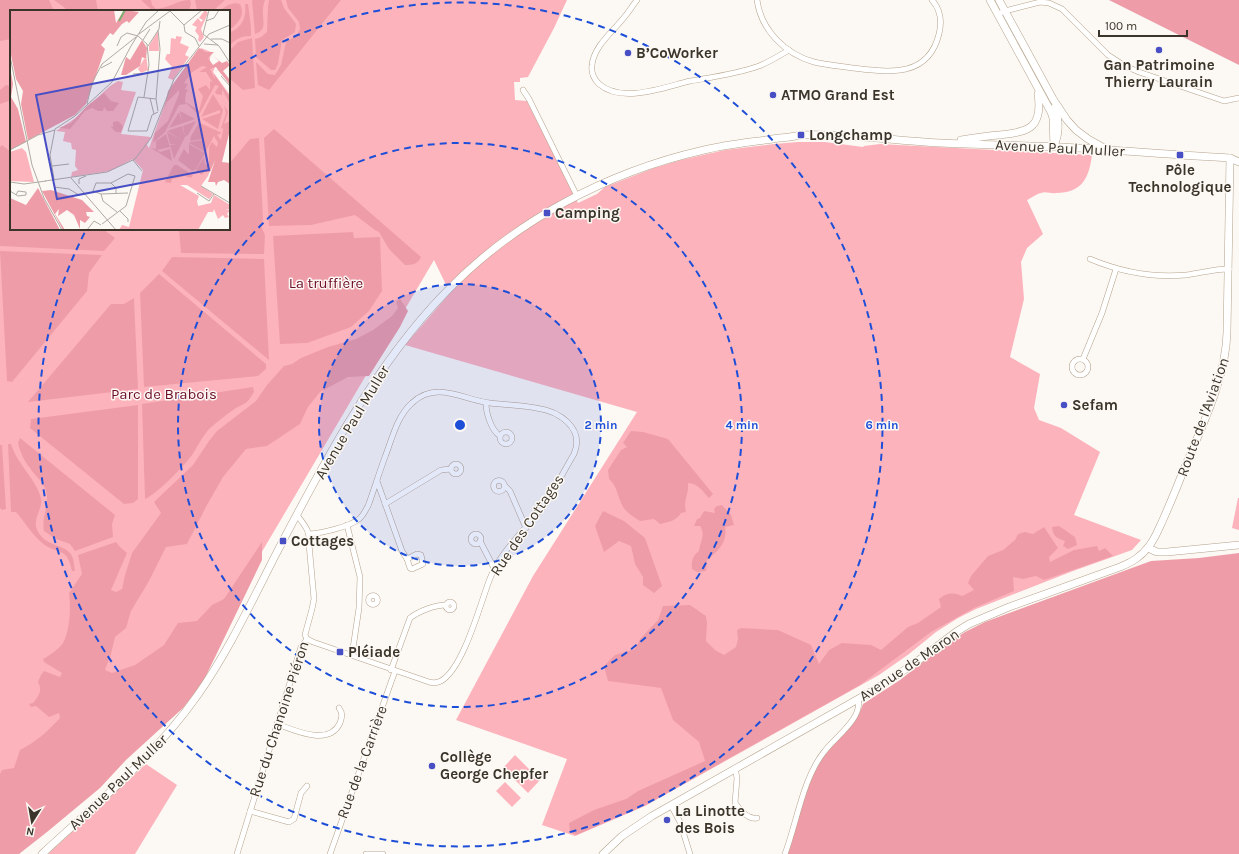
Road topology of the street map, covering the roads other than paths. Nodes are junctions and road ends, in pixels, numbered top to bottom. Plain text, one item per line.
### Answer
1 (637, 0) edge
2 (757, 0) edge
3 (932, 0) edge
4 (990, 0) edge
5 (1000, 0) edge
6 (1005, 11) junction
7 (998, 14) junction
8 (788, 50) junction
9 (523, 90) dead end
10 (1038, 90) junction
11 (1239, 98) edge
12 (1053, 99) junction
13 (941, 143) junction
14 (1054, 147) junction
15 (1108, 150) junction
16 (1239, 155) edge
17 (1230, 158) junction
18 (1239, 162) edge
19 (578, 196) junction
20 (1090, 259) dead end
21 (1116, 269) junction
22 (1228, 269) junction
23 (1083, 359) dead end
24 (486, 403) junction
25 (500, 436) dead end
26 (451, 469) dead end
27 (377, 481) junction
28 (505, 486) dead end
29 (385, 504) junction
30 (297, 515) junction
31 (347, 525) junction
32 (526, 528) junction
33 (309, 534) junction
34 (480, 541) dead end
35 (1239, 545) edge
36 (1148, 548) junction
37 (407, 559) dead end
38 (494, 568) junction
39 (369, 601) dead end
40 (360, 603) junction
41 (446, 605) dead end
42 (307, 639) junction
43 (352, 655) junction
44 (393, 670) junction
45 (858, 700) junction
46 (339, 708) dead end
47 (277, 724) junction
48 (735, 768) junction
49 (307, 786) dead end
50 (671, 805) junction
51 (250, 811) junction
52 (757, 818) dead end
53 (42, 854) edge
54 (237, 854) edge
55 (330, 854) edge
56 (366, 854) edge
57 (383, 854) edge
58 (603, 854) edge
59 (690, 854) edge
60 (785, 854) edge

1 - 8 street
2 - 8 street
3 - 8 street
4 - 7 street
5 - 6 street
6 - 7 street
6 - 11 street
6 - 12 street
7 - 10 street
9 - 19 street
10 - 13 street
10 - 14 street
12 - 14 street
12 - 15 street
13 - 14 street, Avenue Paul Muller
13 - 19 street, Avenue Paul Muller
14 - 15 street, Avenue Paul Muller
15 - 17 street, Avenue Paul Muller
16 - 17 street, Avenue Paul Muller
17 - 18 street, Avenue Paul Muller
17 - 22 street, Route de l'Aviation
19 - 30 street, Avenue Paul Muller
20 - 21 street
21 - 22 street
21 - 23 street
22 - 36 street, Route de l'Aviation
24 - 25 street
24 - 27 street, Rue des Cottages
24 - 32 street, Rue des Cottages
26 - 29 street
27 - 29 street
27 - 31 street, Rue des Cottages
28 - 32 street
29 - 37 street
30 - 33 street, Rue du Chanoine Piéron
30 - 53 street, Avenue Paul Muller
31 - 33 street, Rue des Cottages
31 - 40 street
32 - 38 street, Rue des Cottages
33 - 42 street, Rue du Chanoine Piéron
34 - 38 street
35 - 36 street
36 - 45 street, Avenue de Maron
38 - 44 street, Rue des Cottages
39 - 40 street
40 - 43 street
41 - 44 street, Rue de la Carrière
42 - 43 street, Rue des Cottages
42 - 47 street, Rue du Chanoine Piéron
43 - 44 street, Rue des Cottages
44 - 55 street, Rue de la Carrière
45 - 48 street, Avenue de Maron
45 - 60 street
46 - 47 street
47 - 51 street, Rue du Chanoine Piéron
48 - 50 street, Avenue de Maron
48 - 52 street
49 - 51 street
50 - 58 street, Avenue de Maron
50 - 59 street
51 - 54 street, Rue du Chanoine Piéron
56 - 57 street

